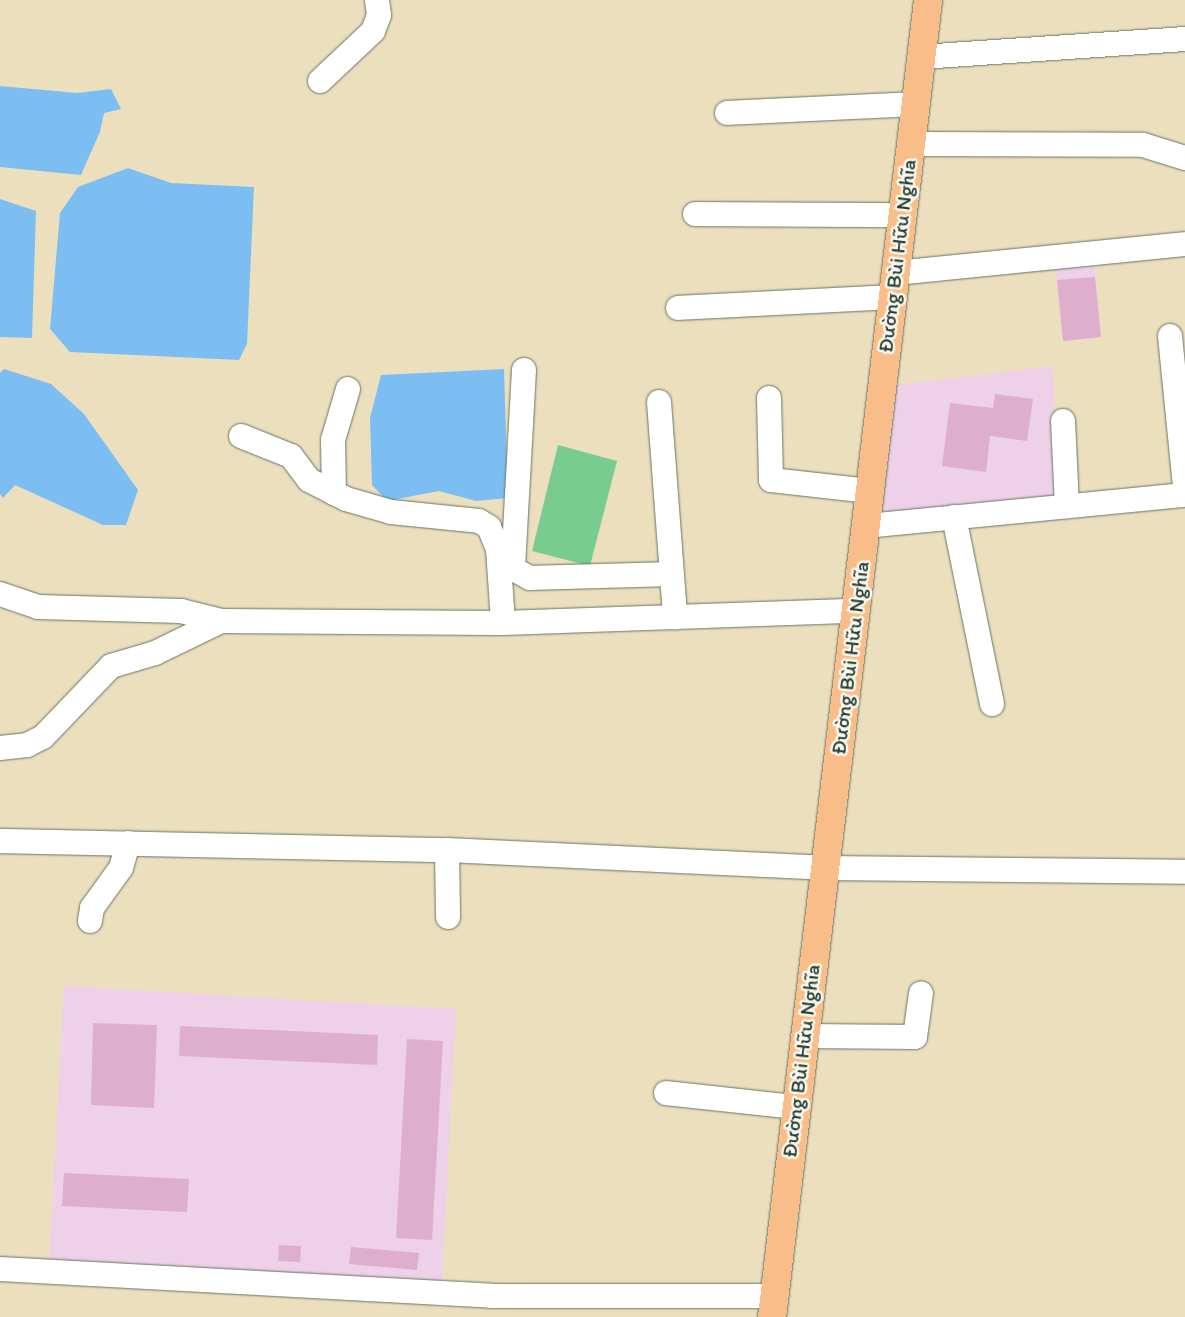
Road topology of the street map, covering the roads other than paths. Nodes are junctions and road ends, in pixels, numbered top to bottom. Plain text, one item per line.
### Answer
1 (377, 0) edge
2 (928, 0) edge
3 (1185, 39) edge
4 (921, 57) junction
5 (320, 81) dead end
6 (915, 104) junction
7 (727, 113) dead end
8 (910, 144) junction
9 (1185, 158) edge
10 (694, 214) dead end
11 (902, 216) junction
12 (1185, 244) edge
13 (894, 285) junction
14 (678, 308) dead end
15 (1170, 336) dead end
16 (524, 370) dead end
17 (348, 389) dead end
18 (1181, 395) edge
19 (769, 398) dead end
20 (659, 402) dead end
21 (1064, 421) dead end
22 (241, 436) dead end
23 (1185, 487) edge
24 (869, 490) junction
25 (334, 492) junction
26 (1185, 494) edge
27 (1067, 506) junction
28 (954, 517) junction
29 (867, 526) junction
30 (671, 574) junction
31 (0, 594) edge
32 (854, 611) junction
33 (675, 617) junction
34 (221, 621) junction
35 (503, 623) junction
36 (992, 704) dead end
37 (0, 748) edge
38 (0, 841) edge
39 (128, 843) junction
40 (447, 850) junction
41 (824, 868) junction
42 (1185, 872) edge
43 (448, 916) dead end
44 (90, 920) dead end
45 (922, 993) dead end
46 (804, 1036) junction
47 (666, 1093) dead end
48 (795, 1107) junction
49 (0, 1269) edge
50 (772, 1306) edge

1 - 5 street
2 - 4 main road, Đường Bùi Hữu Nghĩa
3 - 4 street
4 - 6 main road, Đường Bùi Hữu Nghĩa
6 - 7 street
6 - 8 main road, Đường Bùi Hữu Nghĩa
8 - 9 street
8 - 11 main road, Đường Bùi Hữu Nghĩa
10 - 11 street
11 - 13 main road, Đường Bùi Hữu Nghĩa
12 - 13 street
13 - 14 street
13 - 24 main road, Đường Bùi Hữu Nghĩa
15 - 18 street
16 - 30 street
17 - 25 street
18 - 23 street
19 - 24 street
20 - 30 street
21 - 27 street
22 - 25 street
24 - 29 main road, Đường Bùi Hữu Nghĩa
25 - 35 street
26 - 27 street
27 - 28 street
28 - 29 street
28 - 36 street
29 - 32 main road, Đường Bùi Hữu Nghĩa
30 - 33 street
31 - 34 street
32 - 33 street
32 - 41 main road, Đường Bùi Hữu Nghĩa
33 - 35 street
34 - 35 street
34 - 37 street
38 - 39 street
39 - 40 street
39 - 44 street
40 - 41 street
40 - 43 street
41 - 42 street
41 - 46 main road, Đường Bùi Hữu Nghĩa
45 - 46 street
46 - 48 main road, Đường Bùi Hữu Nghĩa
47 - 48 street
48 - 50 main road, Đường Bùi Hữu Nghĩa
49 - 50 street

